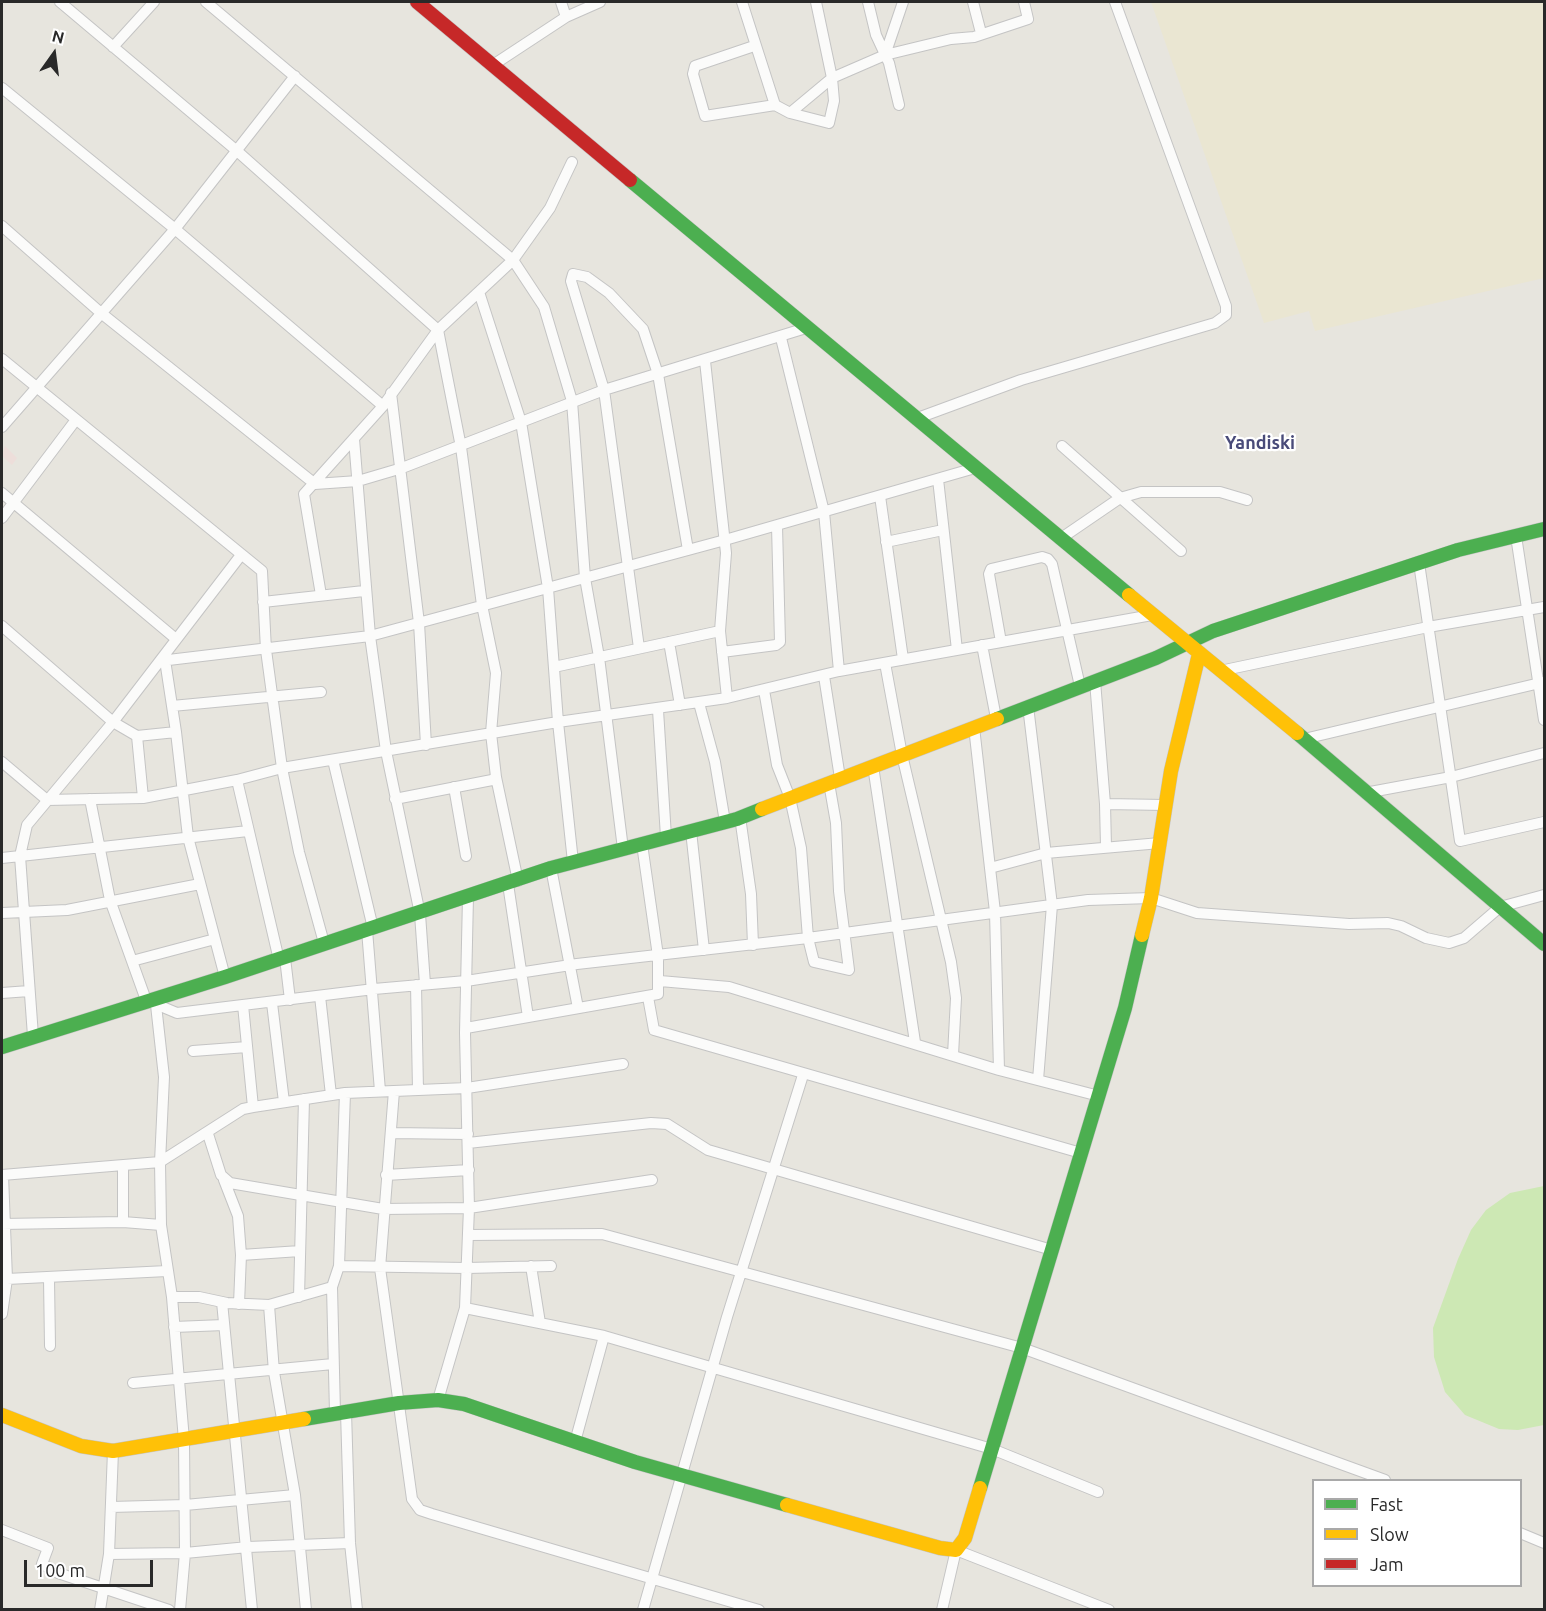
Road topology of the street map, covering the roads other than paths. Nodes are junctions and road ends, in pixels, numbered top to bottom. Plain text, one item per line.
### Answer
1 (60, 2) edge
2 (154, 2) edge
3 (206, 2) edge
4 (417, 2) edge
5 (561, 2) edge
6 (600, 2) edge
7 (742, 2) edge
8 (816, 2) edge
9 (868, 2) edge
10 (903, 2) edge
11 (973, 2) edge
12 (1024, 2) edge
13 (1115, 2) edge
14 (566, 16) junction
15 (981, 33) junction
16 (113, 46) junction
17 (754, 46) junction
18 (885, 55) junction
19 (493, 65) junction
20 (295, 76) junction
21 (832, 78) junction
22 (2, 88) edge
23 (775, 105) junction
24 (899, 105) dead end
25 (790, 113) junction
26 (237, 151) junction
27 (572, 162) dead end
28 (2, 226) edge
29 (175, 229) junction
30 (513, 260) junction
31 (478, 292) junction
32 (100, 313) junction
33 (806, 328) junction
34 (438, 330) junction
35 (781, 338) junction
36 (2, 359) edge
37 (705, 361) junction
38 (658, 374) junction
39 (35, 388) junction
40 (604, 390) junction
41 (391, 393) junction
42 (572, 401) junction
43 (383, 406) junction
44 (915, 419) junction
45 (75, 421) junction
46 (521, 422) junction
47 (2, 428) edge
48 (354, 439) junction
49 (1062, 446) dead end
50 (461, 447) junction
51 (402, 468) junction
52 (975, 468) junction
53 (938, 479) junction
54 (358, 481) junction
55 (315, 484) junction
56 (2, 493) edge
57 (880, 496) junction
58 (1120, 498) junction
59 (1247, 500) dead end
60 (13, 502) junction
61 (824, 512) junction
62 (2, 518) edge
63 (777, 525) junction
64 (1545, 528) edge
65 (944, 530) junction
66 (1516, 536) junction
67 (1060, 539) junction
68 (725, 540) junction
69 (886, 542) junction
70 (688, 550) junction
71 (1181, 551) dead end
72 (241, 555) junction
73 (1419, 563) junction
74 (630, 566) junction
75 (585, 578) junction
76 (548, 588) junction
77 (364, 591) junction
78 (321, 595) junction
79 (263, 602) junction
80 (482, 605) junction
81 (1545, 607) edge
82 (1529, 609) junction
83 (1152, 615) junction
84 (419, 623) junction
85 (2, 626) edge
86 (1428, 627) junction
87 (1067, 630) junction
88 (720, 631) junction
89 (370, 636) junction
90 (176, 639) junction
91 (669, 642) junction
92 (1001, 642) junction
93 (1185, 643) junction
94 (982, 645) junction
95 (639, 648) junction
96 (266, 650) junction
97 (957, 650) junction
98 (722, 652) junction
99 (1199, 654) junction
100 (599, 657) junction
101 (903, 659) junction
102 (162, 661) junction
103 (885, 663) junction
104 (554, 667) junction
105 (839, 671) junction
106 (1220, 671) junction
107 (824, 676) junction
108 (1095, 681) junction
109 (1541, 682) edge
110 (1080, 686) junction
111 (764, 690) junction
112 (321, 692) dead end
113 (273, 696) junction
114 (727, 698) junction
115 (699, 703) junction
116 (680, 705) junction
117 (1441, 705) junction
118 (172, 706) junction
119 (1028, 706) junction
120 (658, 710) junction
121 (608, 717) junction
122 (996, 718) junction
123 (1545, 720) edge
124 (113, 722) junction
125 (558, 722) junction
126 (974, 727) junction
127 (176, 732) junction
128 (491, 734) junction
129 (137, 736) junction
130 (1304, 739) junction
131 (426, 745) junction
132 (386, 751) junction
133 (1545, 753) edge
134 (902, 755) junction
135 (333, 760) junction
136 (2, 762) edge
137 (873, 766) junction
138 (282, 768) junction
139 (496, 777) junction
140 (1451, 777) junction
141 (237, 780) junction
142 (834, 780) junction
143 (454, 788) junction
144 (183, 790) junction
145 (1365, 793) junction
146 (143, 798) junction
147 (790, 798) junction
148 (90, 799) junction
149 (395, 799) junction
150 (46, 800) junction
151 (1105, 804) junction
152 (1165, 805) junction
153 (740, 817) junction
154 (725, 822) junction
155 (1545, 822) edge
156 (248, 831) junction
157 (691, 831) junction
158 (188, 837) junction
159 (666, 837) junction
160 (1160, 843) junction
161 (642, 844) junction
162 (1106, 847) junction
163 (99, 848) junction
164 (623, 849) junction
165 (1046, 853) junction
166 (20, 856) junction
167 (466, 856) dead end
168 (2, 858) edge
169 (573, 862) junction
170 (551, 868) junction
171 (990, 868) junction
172 (513, 882) junction
173 (200, 884) junction
174 (1545, 895) edge
175 (468, 897) junction
176 (1151, 898) junction
177 (110, 900) junction
178 (1052, 905) junction
179 (1500, 906) junction
180 (995, 912) junction
181 (22, 913) junction
182 (2, 914) edge
183 (420, 914) junction
184 (941, 920) junction
185 (899, 925) junction
186 (370, 929) junction
187 (844, 932) junction
188 (808, 938) junction
189 (215, 939) junction
190 (324, 943) junction
191 (1545, 944) edge
192 (753, 945) junction
193 (704, 950) junction
194 (658, 956) junction
195 (282, 959) junction
196 (132, 961) junction
197 (568, 965) junction
198 (520, 973) junction
199 (225, 978) junction
200 (466, 981) junction
201 (660, 981) junction
202 (420, 984) junction
203 (374, 989) junction
204 (29, 991) junction
205 (2, 993) edge
206 (320, 996) junction
207 (648, 997) junction
208 (290, 1000) junction
209 (151, 1002) junction
210 (272, 1003) junction
211 (243, 1005) junction
212 (578, 1008) junction
213 (528, 1017) junction
214 (466, 1028) junction
215 (33, 1036) junction
216 (915, 1042) junction
217 (2, 1047) edge
218 (247, 1047) junction
219 (194, 1051) dead end
220 (953, 1055) junction
221 (623, 1064) dead end
222 (999, 1070) junction
223 (803, 1075) junction
224 (1038, 1080) junction
225 (467, 1088) junction
226 (418, 1090) junction
227 (380, 1091) junction
228 (394, 1091) junction
229 (345, 1093) junction
230 (331, 1095) junction
231 (1098, 1096) junction
232 (304, 1099) junction
233 (284, 1102) junction
234 (253, 1107) junction
235 (391, 1133) junction
236 (208, 1134) junction
237 (468, 1138) junction
238 (1081, 1154) junction
239 (160, 1162) junction
240 (123, 1166) junction
241 (469, 1170) junction
242 (775, 1170) junction
243 (2, 1175) edge
244 (386, 1175) junction
245 (224, 1180) junction
246 (652, 1180) dead end
247 (301, 1195) junction
248 (342, 1203) junction
249 (469, 1208) junction
250 (383, 1209) junction
251 (123, 1222) junction
252 (3, 1224) edge
253 (161, 1225) junction
254 (468, 1235) junction
255 (1053, 1250) junction
256 (300, 1251) junction
257 (241, 1255) junction
258 (339, 1266) junction
259 (531, 1266) junction
260 (551, 1266) dead end
261 (380, 1268) junction
262 (467, 1268) junction
263 (167, 1271) junction
264 (742, 1273) junction
265 (7, 1279) junction
266 (48, 1279) junction
267 (332, 1287) junction
268 (172, 1297) junction
269 (299, 1297) junction
270 (222, 1302) junction
271 (239, 1304) junction
272 (269, 1305) junction
273 (465, 1308) junction
274 (2, 1312) edge
275 (540, 1323) junction
276 (224, 1325) junction
277 (174, 1328) junction
278 (604, 1336) junction
279 (50, 1347) dead end
280 (1022, 1348) junction
281 (333, 1364) junction
282 (713, 1370) junction
283 (274, 1372) junction
284 (228, 1375) junction
285 (178, 1379) junction
286 (133, 1383) dead end
287 (438, 1400) junction
288 (399, 1403) junction
289 (340, 1413) junction
290 (2, 1415) edge
291 (281, 1423) junction
292 (233, 1431) junction
293 (184, 1440) junction
294 (575, 1442) junction
295 (992, 1449) junction
296 (113, 1451) junction
297 (683, 1475) junction
298 (1382, 1479) edge
299 (1098, 1492) dead end
300 (295, 1495) junction
301 (243, 1500) junction
302 (185, 1505) junction
303 (111, 1507) junction
304 (2, 1530) edge
305 (1522, 1533) edge
306 (350, 1543) junction
307 (1545, 1543) edge
308 (298, 1545) junction
309 (248, 1547) junction
310 (956, 1550) junction
311 (185, 1553) junction
312 (109, 1554) junction
313 (652, 1578) junction
314 (104, 1587) junction
315 (100, 1610) edge
316 (170, 1610) edge
317 (180, 1610) edge
318 (252, 1610) edge
319 (306, 1610) edge
320 (357, 1610) edge
321 (643, 1610) edge
322 (759, 1610) edge
323 (942, 1610) edge
324 (1108, 1610) edge

1 - 16 street
2 - 16 street
3 - 20 street
4 - 19 street
5 - 14 street
6 - 14 street
7 - 17 street
8 - 21 street
9 - 18 street
10 - 18 street
11 - 15 street
12 - 15 street
13 - 44 street
14 - 19 street
15 - 18 street
16 - 26 street
17 - 23 street
17 - 23 street
18 - 21 street
18 - 24 street
19 - 33 street
20 - 26 street
20 - 30 street
21 - 25 street
21 - 25 street
22 - 29 street
23 - 25 street
26 - 29 street
26 - 34 street
27 - 30 street
28 - 32 street
29 - 32 street
29 - 43 street
30 - 31 street
30 - 42 street
31 - 34 street
31 - 46 street
32 - 39 street
32 - 55 street
33 - 35 street
33 - 44 street
34 - 41 street
34 - 50 street
35 - 37 street
35 - 61 street
36 - 39 street
37 - 38 street
37 - 68 street
38 - 40 street
38 - 40 street
38 - 70 street
39 - 45 street
39 - 47 street
40 - 42 street
40 - 74 street
41 - 43 street
41 - 51 street
42 - 46 street
42 - 75 street
43 - 48 street
44 - 52 street
45 - 60 street
45 - 72 street
46 - 50 street
46 - 76 street
48 - 54 street
48 - 55 street
49 - 58 street
50 - 51 street
50 - 80 street
51 - 54 street
51 - 84 street
52 - 53 street
52 - 67 street
53 - 57 street
53 - 65 street
54 - 55 street
54 - 77 street
55 - 78 street
56 - 60 street
57 - 61 street
57 - 69 street
58 - 59 street
58 - 67 street
58 - 71 street
60 - 62 street
60 - 90 street
61 - 63 street
61 - 105 street
63 - 68 street
63 - 98 street
64 - 66 street
65 - 69 street
65 - 97 street
66 - 73 street
66 - 82 street
67 - 83 street
68 - 70 street
68 - 88 street
69 - 101 street
70 - 74 street
72 - 79 street
72 - 90 street
73 - 86 street
73 - 93 street
74 - 75 street
74 - 95 street
75 - 76 street
75 - 100 street
76 - 80 street
76 - 104 street
77 - 78 street
77 - 89 street
78 - 79 street
79 - 96 street
80 - 84 street
80 - 128 street
81 - 82 street
82 - 86 street
82 - 109 street
83 - 87 street
83 - 93 street
84 - 89 street
84 - 131 street
85 - 124 street
86 - 106 street
86 - 117 street
87 - 92 street
87 - 92 street
87 - 110 street
88 - 91 street
88 - 98 street
89 - 96 street
89 - 132 street
90 - 102 street
91 - 95 street
91 - 116 street
92 - 94 street
93 - 99 street
93 - 108 street
94 - 97 street
94 - 122 street
95 - 100 street
96 - 102 street
96 - 113 street
97 - 101 street
98 - 114 street
99 - 106 street
99 - 152 street
100 - 104 street
100 - 121 street
101 - 103 street
102 - 118 street
102 - 124 street
103 - 105 street
103 - 134 street
104 - 125 street
105 - 107 street
106 - 130 street
107 - 111 street
107 - 142 street
108 - 110 street
108 - 151 street
109 - 117 street
109 - 123 street
110 - 119 street
111 - 114 street
111 - 147 street
112 - 113 street
113 - 118 street
113 - 138 street
114 - 115 street
115 - 116 street
115 - 154 street
116 - 120 street
117 - 130 street
117 - 140 street
118 - 127 street
119 - 122 street
119 - 165 street
120 - 121 street
120 - 159 street
121 - 125 street
121 - 164 street
122 - 126 street
124 - 129 street
124 - 150 street
125 - 128 street
125 - 169 street
126 - 134 street
126 - 171 street
127 - 129 street
127 - 144 street
128 - 131 street
128 - 139 street
129 - 146 street
130 - 145 street
131 - 132 street
132 - 135 street
132 - 149 street
133 - 140 street
134 - 137 street
134 - 184 street
135 - 138 street
135 - 186 street
136 - 150 street
137 - 142 street
137 - 185 street
138 - 141 street
138 - 190 street
139 - 143 street
139 - 172 street
140 - 145 street
140 - 155 street
141 - 144 street
141 - 156 street
142 - 147 street
142 - 187 street
143 - 149 street
143 - 167 street
144 - 146 street
144 - 158 street
145 - 179 street
146 - 148 street
147 - 153 street
147 - 188 street
148 - 150 street
148 - 163 street
149 - 183 street
150 - 166 street
151 - 152 street
151 - 162 street
152 - 160 street
153 - 154 street
153 - 192 street
154 - 157 street
156 - 158 street
156 - 195 street
157 - 159 street
157 - 193 street
158 - 163 street
158 - 173 street
159 - 161 street
160 - 162 street
160 - 176 street
161 - 164 street
161 - 194 street
162 - 165 street
163 - 166 street
163 - 177 street
164 - 169 street
165 - 171 street
165 - 178 street
166 - 168 street
166 - 181 street
169 - 170 street
170 - 172 street
170 - 197 street
171 - 180 street
172 - 175 street
172 - 198 street
173 - 177 street
173 - 189 street
174 - 179 street
175 - 183 street
175 - 200 street
176 - 178 street
176 - 179 street
176 - 231 street
177 - 181 street
177 - 196 street
178 - 180 street
178 - 224 street
179 - 191 street
180 - 184 street
180 - 222 street
181 - 182 street
181 - 204 street
183 - 186 street
183 - 202 street
184 - 185 street
184 - 220 street
185 - 187 street
185 - 216 street
186 - 190 street
186 - 203 street
187 - 188 street
187 - 188 street
188 - 192 street
189 - 196 street
189 - 199 street
190 - 195 street
192 - 193 street
193 - 194 street
194 - 197 street
194 - 201 street
195 - 199 street
195 - 208 street
196 - 209 street
197 - 198 street
197 - 212 street
198 - 200 street
198 - 213 street
199 - 209 street
200 - 202 street
200 - 214 street
201 - 207 street
201 - 216 street
202 - 203 street
202 - 226 street
203 - 206 street
203 - 227 street
204 - 205 street
204 - 215 street
206 - 208 street
206 - 230 street
207 - 212 street
207 - 223 street
208 - 210 street
209 - 211 street
209 - 215 street
209 - 239 street
210 - 211 street
210 - 233 street
211 - 218 street
212 - 213 street
213 - 214 street
214 - 225 street
215 - 217 street
216 - 220 street
218 - 219 street
218 - 234 street
220 - 222 street
221 - 225 street
222 - 224 street
223 - 238 street
223 - 242 street
224 - 231 street
225 - 226 street
225 - 237 street
226 - 228 street
227 - 228 street
227 - 229 street
228 - 235 street
229 - 230 street
229 - 248 street
230 - 232 street
231 - 238 street
232 - 233 street
232 - 247 street
233 - 234 street
234 - 236 street
235 - 237 street
235 - 244 street
236 - 239 street
236 - 245 street
237 - 241 street
237 - 242 street
238 - 255 street
239 - 240 street
239 - 253 street
240 - 243 street
240 - 251 street
241 - 244 street
241 - 249 street
242 - 255 street
242 - 264 street
243 - 252 street
244 - 250 street
245 - 247 street
245 - 257 street
246 - 249 street
247 - 248 street
247 - 256 street
248 - 250 street
248 - 258 street
249 - 250 street
249 - 254 street
250 - 261 street
251 - 252 street
251 - 253 street
252 - 265 street
253 - 263 street
254 - 262 street
254 - 264 street
255 - 280 street
256 - 257 street
256 - 269 street
257 - 271 street
258 - 261 street
258 - 267 street
259 - 260 street
259 - 262 street
259 - 275 street
261 - 262 street
261 - 288 street
262 - 273 street
263 - 266 street
263 - 268 street
264 - 280 street
264 - 282 street
265 - 266 street
265 - 274 street
266 - 279 street
267 - 269 street
267 - 281 street
268 - 270 street
268 - 277 street
269 - 272 street
270 - 271 street
270 - 276 street
271 - 272 street
272 - 283 street
273 - 275 street
273 - 287 street
275 - 278 street
276 - 277 street
276 - 284 street
277 - 285 street
278 - 282 street
278 - 294 street
280 - 295 street
280 - 298 street
281 - 283 street
281 - 289 street
282 - 295 street
282 - 297 street
283 - 284 street
283 - 291 street
284 - 285 street
284 - 292 street
285 - 286 street
285 - 293 street
287 - 288 street
287 - 294 street
288 - 289 street
288 - 313 street
289 - 291 street
289 - 306 street
290 - 296 street
291 - 292 street
291 - 300 street
292 - 293 street
292 - 301 street
293 - 296 street
293 - 302 street
294 - 297 street
295 - 299 street
295 - 310 street
296 - 303 street
297 - 310 street
297 - 313 street
300 - 301 street
300 - 308 street
301 - 302 street
301 - 309 street
302 - 303 street
302 - 311 street
303 - 312 street
304 - 314 street
305 - 307 street
306 - 308 street
306 - 320 street
308 - 309 street
308 - 319 street
309 - 311 street
309 - 318 street
310 - 323 street
310 - 324 street
311 - 312 street
311 - 317 street
312 - 314 street
313 - 321 street
313 - 322 street
314 - 315 street
314 - 316 street

